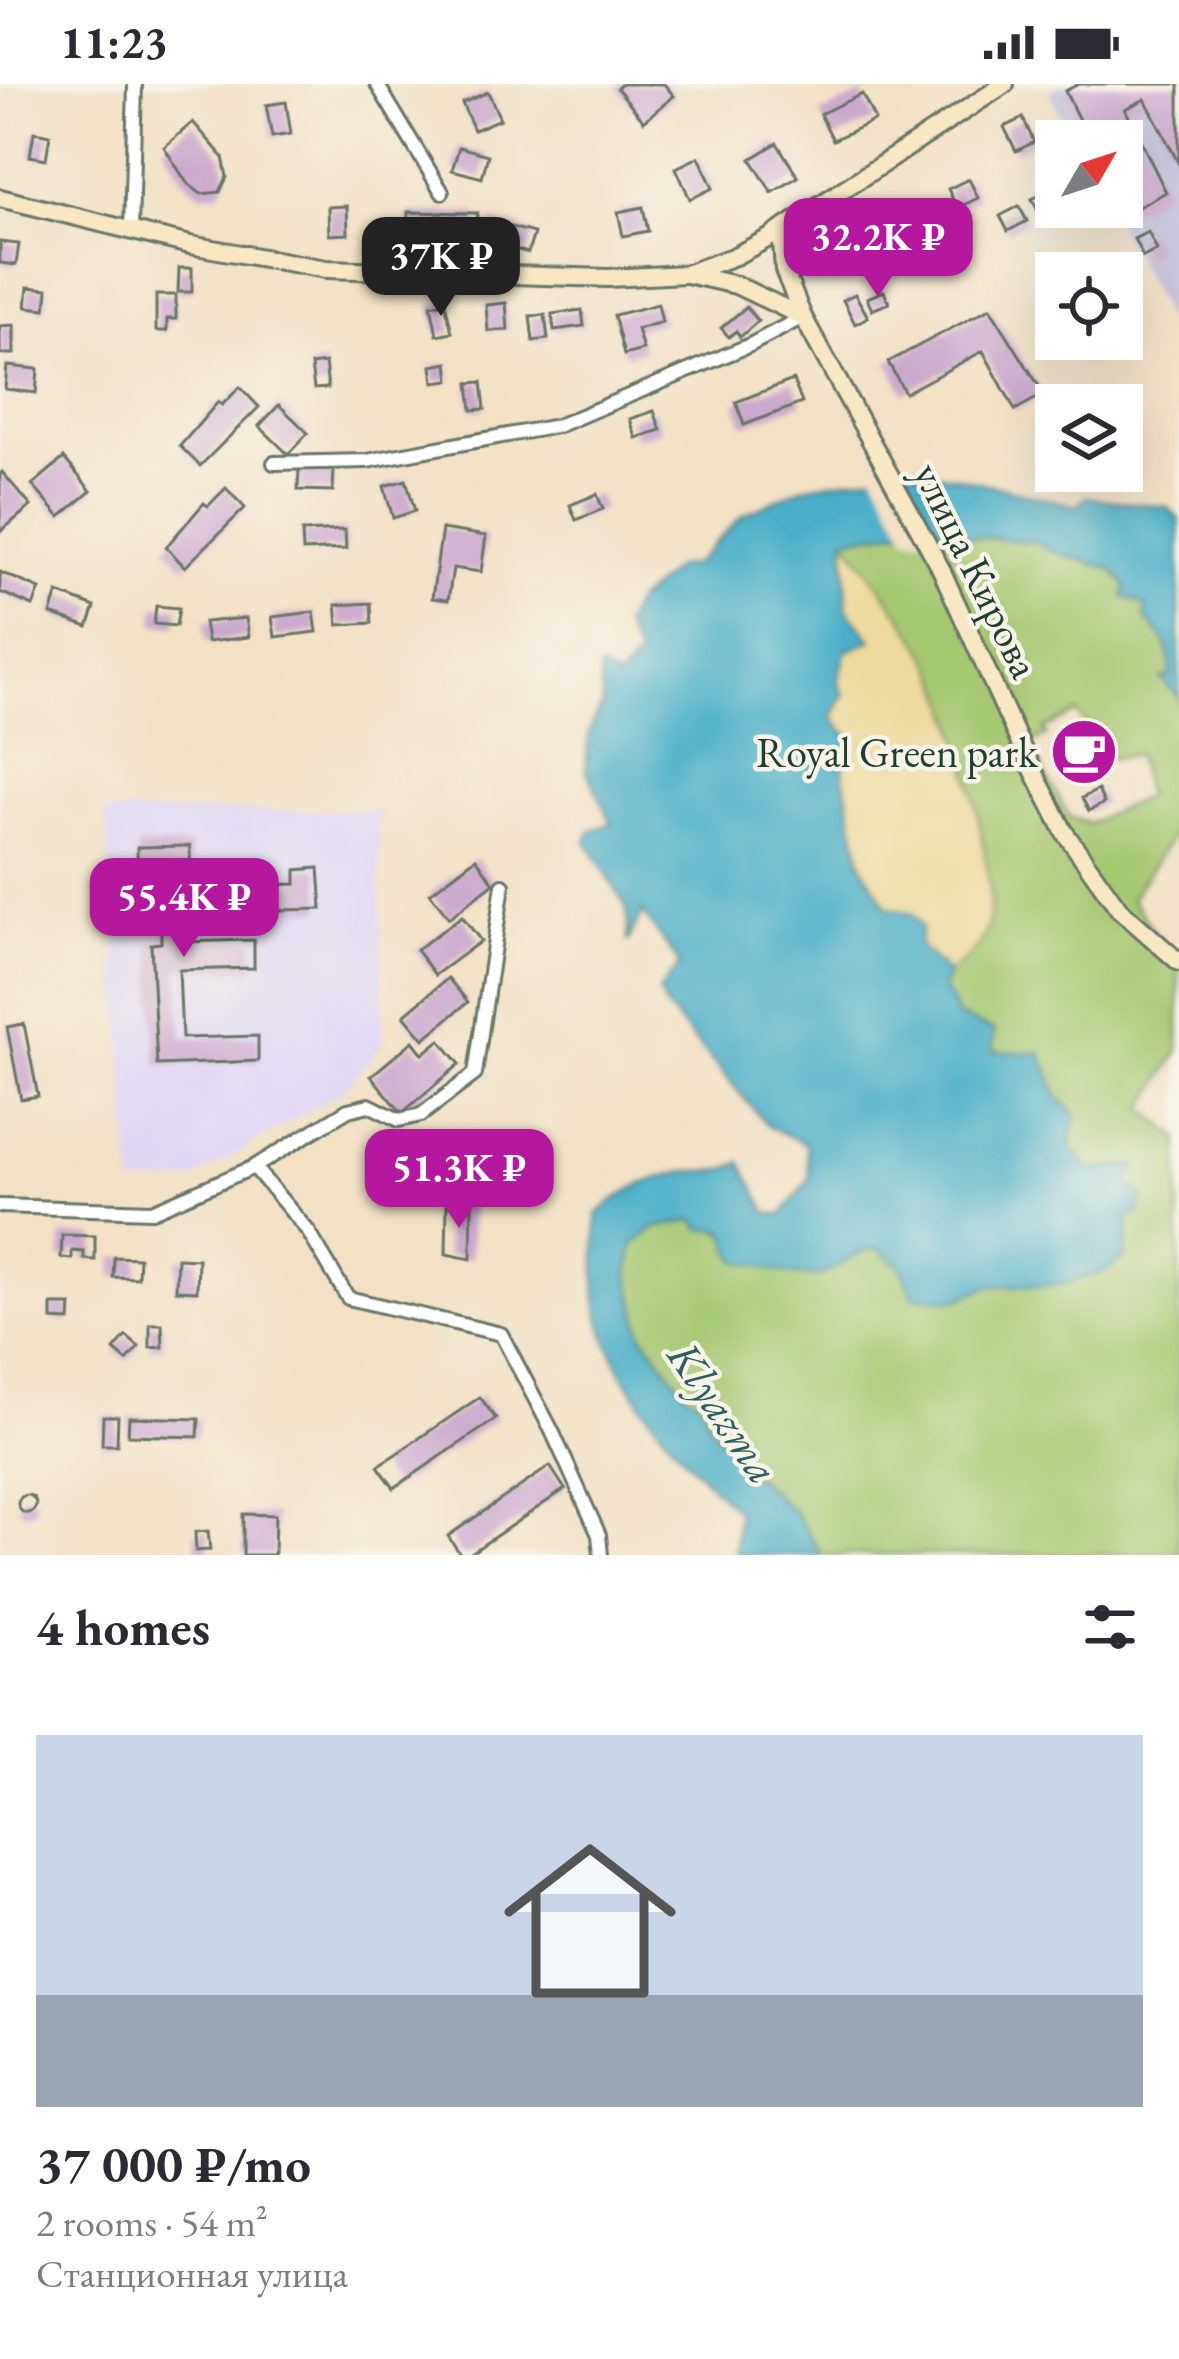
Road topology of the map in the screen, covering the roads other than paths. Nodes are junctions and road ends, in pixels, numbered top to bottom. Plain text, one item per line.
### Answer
1 (135, 84) edge
2 (376, 84) edge
3 (1005, 84) edge
4 (442, 192) dead end
5 (0, 198) edge
6 (131, 230) junction
7 (781, 230) junction
8 (685, 274) junction
9 (803, 317) junction
10 (274, 463) dead end
11 (503, 885) dead end
12 (1179, 962) edge
13 (254, 1167) junction
14 (0, 1206) edge
15 (602, 1555) edge

1 - 6 street
2 - 4 street
3 - 7 main road
5 - 6 main road
6 - 8 main road
7 - 8 main road
7 - 9 main road, улица Кирова
8 - 9 main road
9 - 10 street
9 - 12 main road, улица Кирова
11 - 13 street
13 - 14 street
13 - 15 street

